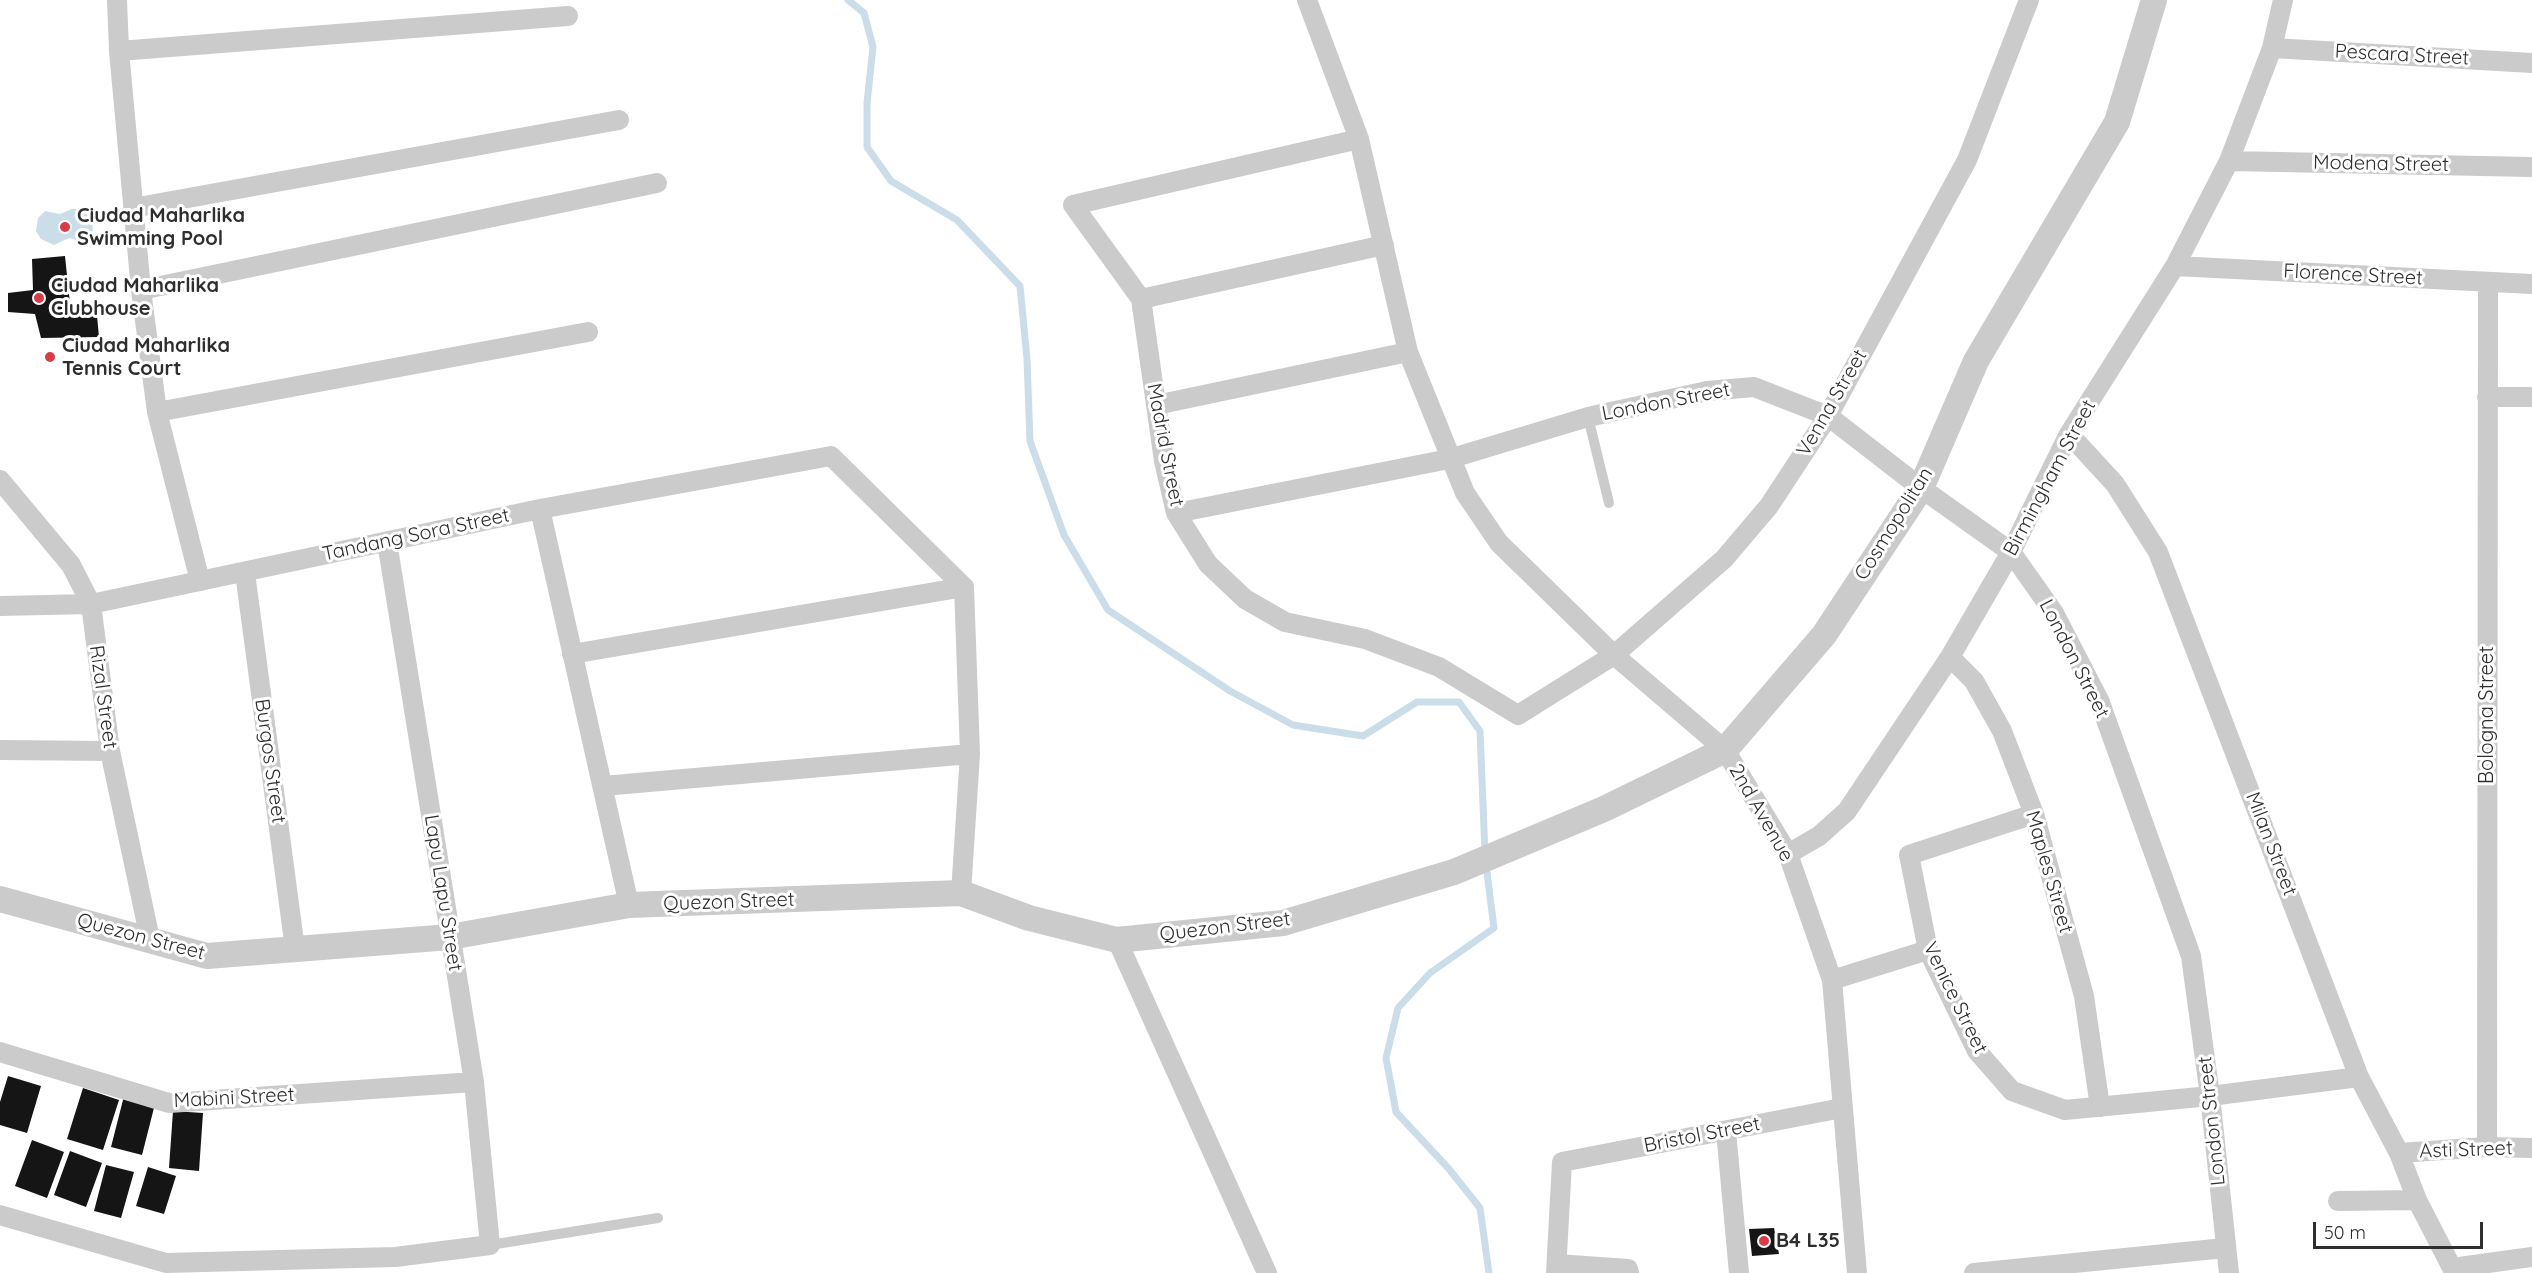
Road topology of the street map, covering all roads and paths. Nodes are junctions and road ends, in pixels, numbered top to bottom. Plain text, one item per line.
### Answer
1 (117, 0) edge
2 (1307, 0) edge
3 (2029, 0) edge
4 (2154, 0) edge
5 (2283, 0) edge
6 (568, 16) dead end
7 (2272, 48) junction
8 (119, 51) junction
9 (2532, 63) edge
10 (619, 120) dead end
11 (1359, 139) junction
12 (2229, 161) junction
13 (2532, 167) edge
14 (657, 183) dead end
15 (133, 208) junction
16 (1384, 245) junction
17 (2175, 266) junction
18 (2488, 282) junction
19 (2532, 284) edge
20 (141, 290) junction
21 (1141, 299) junction
22 (588, 332) dead end
23 (1408, 352) junction
24 (2487, 397) junction
25 (2532, 397) edge
26 (1156, 405) junction
27 (157, 412) junction
28 (1828, 416) junction
29 (1588, 417) junction
30 (2069, 434) junction
31 (1449, 459) junction
32 (0, 480) edge
33 (1921, 488) junction
34 (1609, 503) dead end
35 (540, 508) junction
36 (1176, 513) junction
37 (387, 542) junction
38 (2011, 552) junction
39 (245, 573) junction
40 (200, 581) junction
41 (964, 587) junction
42 (90, 604) junction
43 (0, 606) edge
44 (572, 654) junction
45 (1614, 655) junction
46 (1950, 657) junction
47 (1518, 715) joint
48 (0, 750) edge
49 (1725, 750) junction
50 (110, 751) junction
51 (970, 754) junction
52 (603, 786) junction
53 (2034, 814) junction
54 (1513, 847) joint
55 (1788, 854) junction
56 (961, 893) junction
57 (0, 899) edge
58 (629, 905) junction
59 (450, 937) junction
60 (150, 939) junction
61 (1117, 940) junction
62 (295, 949) junction
63 (1928, 950) junction
64 (1832, 980) junction
65 (0, 1052) edge
66 (2359, 1077) junction
67 (474, 1082) junction
68 (2210, 1096) junction
69 (2100, 1107) junction
70 (1842, 1108) junction
71 (1726, 1131) junction
72 (2487, 1147) junction
73 (2532, 1148) edge
74 (2399, 1153) junction
75 (2417, 1200) junction
76 (2338, 1201) dead end
77 (0, 1215) edge
78 (658, 1218) dead end
79 (490, 1245) junction
80 (2225, 1248) junction
81 (2532, 1257) edge
82 (395, 1265) edge
83 (2123, 1266) edge
84 (2076, 1268) edge
85 (1557, 1269) edge
86 (1267, 1273) edge
87 (1629, 1273) edge
88 (1739, 1273) edge
89 (1857, 1273) edge
90 (1974, 1273) edge
91 (2229, 1273) edge

1 - 8 street
2 - 11 street, 2nd Avenue
3 - 28 street, Venna Street
4 - 33 street, Cosmopolitan
5 - 7 street, Birmingham Street
6 - 8 street
7 - 9 street, Pescara Street
7 - 12 street, Birmingham Street
8 - 15 street
10 - 15 street
11 - 16 street, 2nd Avenue
11 - 21 street, Madrid Street
12 - 13 street, Modena Street
12 - 17 street, Birmingham Street
14 - 20 street
15 - 20 street
16 - 21 street
16 - 23 street, 2nd Avenue
17 - 18 street, Florence Street
17 - 30 street, Birmingham Street
18 - 19 street, Florence Street
18 - 24 street, Bologna Street
20 - 27 street
21 - 26 street, Madrid Street
22 - 27 street
23 - 26 street
23 - 31 street, 2nd Avenue
24 - 25 street
24 - 72 street, Bologna Street
26 - 36 street, Madrid Street
27 - 40 street
28 - 29 street, London Street
28 - 33 street, London Street
28 - 45 street, Venna Street
29 - 31 street, London Street
29 - 34 lane
30 - 38 street, Birmingham Street
30 - 66 street, Milan Street
31 - 36 street, London Street
31 - 45 street, 2nd Avenue
32 - 42 street, Rizal Street
33 - 38 street, London Street
33 - 49 street, Cosmopolitan
35 - 37 street, Tandang Sora Street
35 - 41 street, Tandang Sora Street
35 - 44 street
36 - 47 street, Madrid Street
37 - 39 street, Tandang Sora Street
37 - 59 street, Lapu Lapu Street
38 - 46 street, Birmingham Street
38 - 68 street, London Street
39 - 40 street, Tandang Sora Street
39 - 62 street, Burgos Street
40 - 42 street, Tandang Sora Street
41 - 44 street
41 - 51 street
42 - 43 street, Tandang Sora Street
42 - 50 street, Rizal Street
44 - 52 street
45 - 47 street, Venna Street
45 - 49 street, 2nd Avenue
46 - 53 street, Maples Street
46 - 55 street, Birmingham Street
48 - 50 street
49 - 54 street, Cosmopolitan
49 - 55 street, 2nd Avenue
50 - 60 street, Rizal Street
51 - 52 street
51 - 56 street
52 - 58 street
53 - 63 street, Venice Street
53 - 69 street, Maples Street
54 - 61 street, Quezon Street
55 - 64 street, 2nd Avenue
56 - 58 street, Quezon Street
56 - 61 street, Quezon Street
57 - 60 street, Quezon Street
58 - 59 street, Quezon Street
59 - 62 street, Quezon Street
59 - 67 street, Lapu Lapu Street
60 - 62 street, Quezon Street
61 - 86 street
63 - 64 street
63 - 69 street, Venice Street
64 - 70 street, 2nd Avenue
65 - 67 street, Mabini Street
66 - 68 street, Venice Street
66 - 74 street, Milan Street
67 - 79 street, Lapu Lapu Street
68 - 69 street, Venice Street
68 - 80 street, London Street
70 - 71 street, Bristol Street
70 - 89 street, 2nd Avenue
71 - 85 street, Bristol Street
71 - 88 street
72 - 73 street, Asti Street
72 - 74 street, Asti Street
74 - 75 street, Milan Street
75 - 76 street
75 - 81 street, Milan Street
77 - 82 street
78 - 79 lane
79 - 82 street
80 - 83 street
80 - 91 street, London Street
83 - 84 street
84 - 90 street
85 - 87 street

